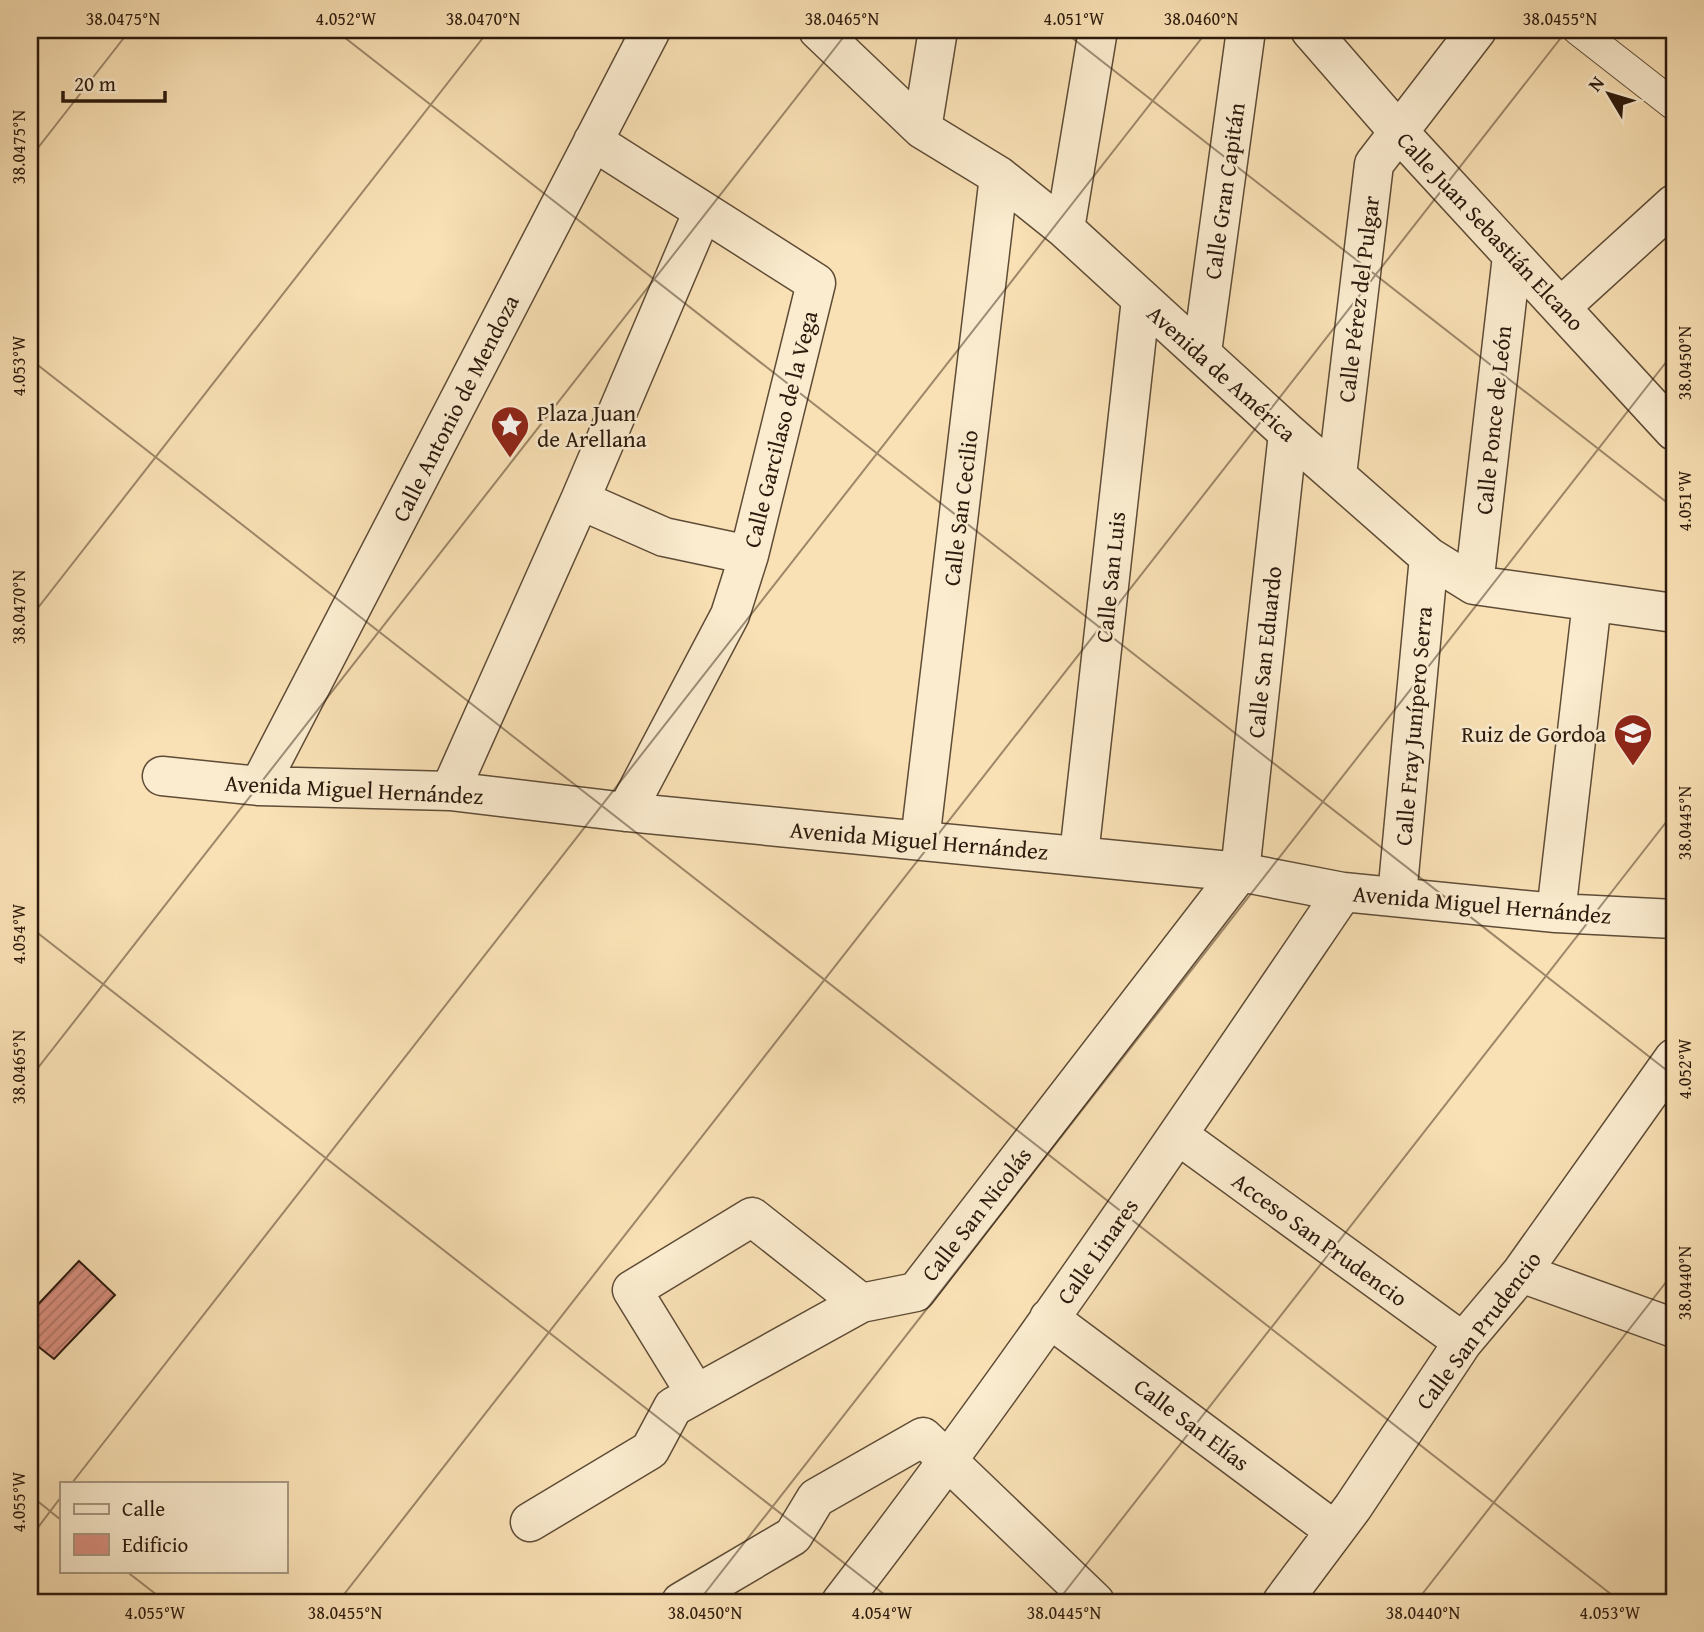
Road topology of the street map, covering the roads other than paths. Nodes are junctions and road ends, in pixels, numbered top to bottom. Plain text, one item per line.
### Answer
1 (651, 30) edge
2 (818, 30) edge
3 (938, 30) edge
4 (1098, 30) edge
5 (1246, 30) edge
6 (1310, 30) edge
7 (1477, 30) edge
8 (1578, 30) edge
9 (1674, 105) edge
10 (922, 129) junction
11 (1397, 130) junction
12 (593, 141) junction
13 (999, 176) junction
14 (1674, 204) edge
15 (703, 211) junction
16 (1065, 229) junction
17 (1512, 256) junction
18 (1141, 299) junction
19 (1562, 306) junction
20 (1202, 352) junction
21 (1674, 431) edge
22 (1288, 433) junction
23 (1337, 475) junction
24 (580, 500) junction
25 (749, 555) junction
26 (1429, 557) junction
27 (1474, 585) junction
28 (1591, 602) junction
29 (1674, 613) edge
30 (162, 776) dead end
31 (259, 786) junction
32 (450, 791) junction
33 (626, 812) junction
34 (920, 841) junction
35 (1079, 855) junction
36 (1240, 872) junction
37 (1343, 892) junction
38 (1397, 896) junction
39 (1556, 913) junction
40 (1674, 919) edge
41 (1674, 1058) edge
42 (1178, 1135) junction
43 (1521, 1273) junction
44 (861, 1303) junction
45 (1049, 1318) junction
46 (1674, 1328) edge
47 (1463, 1342) junction
48 (696, 1394) junction
49 (947, 1464) junction
50 (530, 1522) dead end
51 (1335, 1531) junction
52 (681, 1602) edge
53 (841, 1602) edge
54 (1095, 1602) edge
55 (1282, 1602) edge

1 - 12 street, Calle Antonio de Mendoza
2 - 10 street, Avenida de América
3 - 10 street
4 - 16 street
5 - 20 street, Calle Gran Capitán
6 - 11 street, Calle Juan Sebastián Elcano
7 - 11 street, Calle Pérez del Pulgar
8 - 9 street
10 - 13 street, Avenida de América
11 - 17 street, Calle Juan Sebastián Elcano
11 - 23 street, Calle Pérez del Pulgar
12 - 15 street, Calle Garcilaso de la Vega
12 - 31 street, Calle Antonio de Mendoza
13 - 16 street, Avenida de América
13 - 34 street, Calle San Cecilio
14 - 19 street
15 - 24 street
15 - 25 street, Calle Garcilaso de la Vega
16 - 18 street, Avenida de América
17 - 19 street, Calle Juan Sebastián Elcano
17 - 27 street, Calle Ponce de León
18 - 20 street, Avenida de América
18 - 35 street, Calle San Luis
19 - 21 street, Calle Juan Sebastián Elcano
20 - 22 street, Avenida de América
22 - 23 street, Avenida de América
22 - 36 street, Calle San Eduardo
23 - 26 street, Avenida de América
24 - 25 street
24 - 32 street
25 - 33 street, Calle Garcilaso de la Vega
26 - 27 street, Avenida de América
26 - 38 street, Calle Fray Junípero Serra
27 - 28 street, Avenida de América
28 - 29 street, Avenida de América
28 - 39 street
30 - 31 street, Avenida Miguel Hernández
31 - 32 street, Avenida Miguel Hernández
32 - 33 street, Avenida Miguel Hernández
33 - 34 street, Avenida Miguel Hernández
34 - 35 street, Avenida Miguel Hernández
35 - 36 street, Avenida Miguel Hernández
36 - 37 street, Avenida Miguel Hernández
36 - 44 street, Calle San Nicolás
37 - 38 street, Avenida Miguel Hernández
37 - 42 street, Calle Linares
38 - 39 street, Avenida Miguel Hernández
39 - 40 street, Avenida Miguel Hernández
41 - 43 street, Calle San Prudencio
42 - 45 street, Calle Linares
42 - 47 street, Acceso San Prudencio
43 - 46 street
43 - 47 street, Calle San Prudencio
44 - 48 street, Calle San Nicolás
44 - 48 street
45 - 49 street, Calle Linares
45 - 51 street, Calle San Elías
47 - 51 street, Calle San Prudencio
48 - 50 street, Calle San Nicolás
49 - 52 street
49 - 53 street, Calle Linares
49 - 54 street
51 - 55 street, Calle San Prudencio

